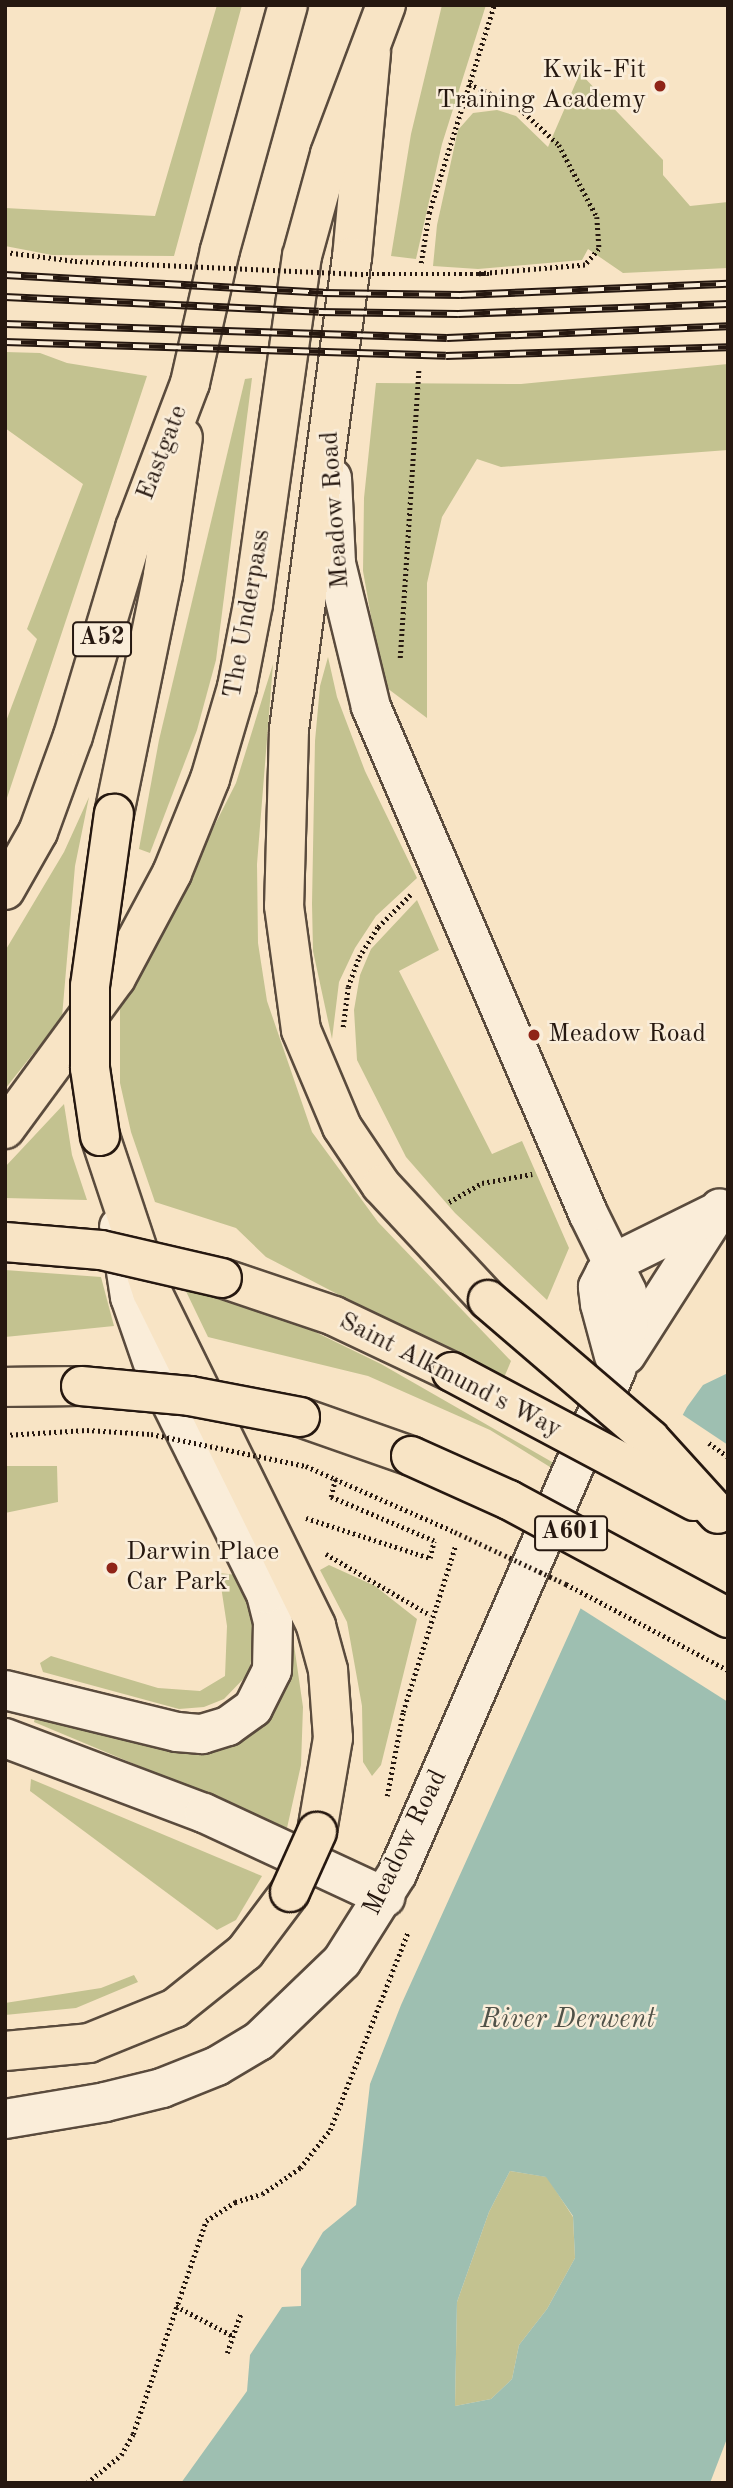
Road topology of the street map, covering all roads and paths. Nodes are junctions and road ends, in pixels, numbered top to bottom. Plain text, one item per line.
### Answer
1 (288, 5) edge
2 (386, 5) edge
3 (494, 5) edge
4 (370, 52) junction
5 (469, 84) junction
6 (5, 252) edge
7 (421, 263) dead end
8 (419, 368) dead end
9 (190, 383) junction
10 (330, 416) junction
11 (400, 663) dead end
12 (442, 870) junction
13 (5, 890) edge
14 (344, 1037) dead end
15 (5, 1129) edge
16 (105, 1153) junction
17 (522, 1178) dead end
18 (452, 1199) dead end
19 (722, 1205) edge
20 (5, 1242) edge
21 (615, 1262) junction
22 (616, 1370) junction
23 (6, 1388) edge
24 (5, 1434) edge
25 (335, 1479) junction
26 (723, 1516) edge
27 (309, 1527) dead end
28 (322, 1547) dead end
29 (455, 1547) dead end
30 (430, 1615) junction
31 (728, 1618) edge
32 (728, 1670) edge
33 (5, 1690) edge
34 (5, 1738) edge
35 (385, 1806) dead end
36 (385, 1897) junction
37 (5, 2051) edge
38 (5, 2119) edge
39 (176, 2306) dead end
40 (241, 2313) dead end
41 (233, 2336) junction
42 (227, 2353) dead end

1 - 9 main road, Eastgate / A52
2 - 4 main road
3 - 5 path
4 - 10 main road
4 - 15 main road, The Underpass
5 - 6 path, bridge
5 - 7 path
8 - 11 path
9 - 13 main road, Eastgate / A52
9 - 16 main road, bridge
10 - 12 street, Meadow Road
10 - 26 main road, bridge
12 - 14 path
12 - 21 street, Meadow Road
16 - 33 street
16 - 37 main road, bridge
17 - 18 path
19 - 21 street, Meadow Road
19 - 22 street, Meadow Road
20 - 26 main road, Saint Alkmund's Way, bridge
21 - 22 street
22 - 36 street, Meadow Road
23 - 31 main road, A601, bridge
24 - 25 path, bridge
25 - 27 path
25 - 32 path, bridge
28 - 30 path
29 - 30 path
30 - 35 path
34 - 36 street
36 - 38 street, Meadow Road
39 - 41 path
40 - 41 path
41 - 42 path

